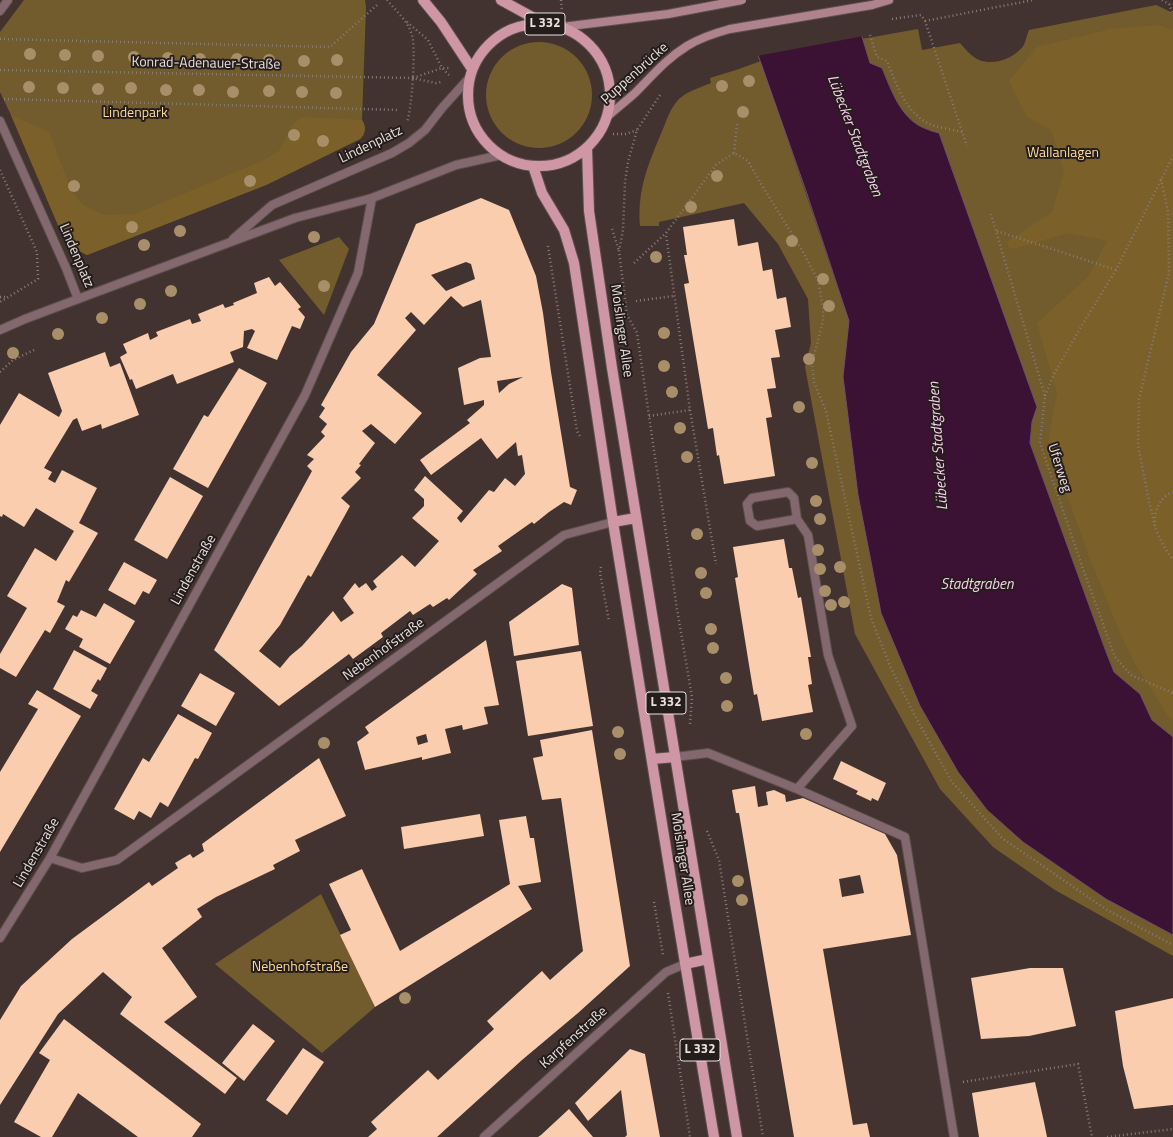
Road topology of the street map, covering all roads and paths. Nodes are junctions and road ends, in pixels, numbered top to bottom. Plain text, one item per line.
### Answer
1 (8, 0) edge
2 (386, 0) edge
3 (423, 0) edge
4 (501, 0) edge
5 (742, 0) edge
6 (889, 0) edge
7 (1033, 0) edge
8 (1162, 0) edge
9 (719, 2) edge
10 (377, 5) dead end
11 (0, 11) edge
12 (1173, 15) edge
13 (405, 20) junction
14 (885, 20) dead end
15 (925, 21) junction
16 (544, 24) junction
17 (562, 27) junction
18 (870, 35) dead end
19 (0, 39) edge
20 (442, 68) junction
21 (0, 70) edge
22 (470, 73) junction
23 (412, 78) junction
24 (456, 80) junction
25 (662, 92) dead end
26 (4, 99) dead end
27 (399, 110) dead end
28 (607, 117) junction
29 (0, 121) edge
30 (737, 124) dead end
31 (406, 126) dead end
32 (637, 130) junction
33 (962, 132) junction
34 (599, 134) junction
35 (967, 146) dead end
36 (587, 148) junction
37 (734, 153) junction
38 (501, 155) junction
39 (1173, 156) edge
40 (532, 166) junction
41 (0, 170) edge
42 (1161, 179) junction
43 (372, 198) junction
44 (991, 214) dead end
45 (997, 231) junction
46 (666, 233) junction
47 (230, 242) junction
48 (548, 246) dead end
49 (634, 263) dead end
50 (1116, 270) junction
51 (674, 296) junction
52 (0, 297) edge
53 (8, 297) junction
54 (78, 299) junction
55 (636, 301) dead end
56 (0, 302) edge
57 (560, 320) dead end
58 (0, 330) edge
59 (637, 333) dead end
60 (34, 350) dead end
61 (0, 372) edge
62 (1045, 396) junction
63 (690, 410) junction
64 (649, 416) dead end
65 (1173, 492) edge
66 (636, 518) junction
67 (797, 519) junction
68 (613, 522) junction
69 (1155, 526) junction
70 (1173, 560) edge
71 (716, 564) dead end
72 (1173, 693) edge
73 (675, 757) junction
74 (652, 759) junction
75 (796, 789) junction
76 (50, 858) junction
77 (0, 938) edge
78 (1173, 945) edge
79 (708, 959) junction
80 (685, 964) junction
81 (946, 1084) junction
82 (1173, 1129) edge
83 (484, 1137) edge
84 (714, 1137) edge
85 (737, 1137) edge
86 (954, 1137) edge
87 (1092, 1137) edge
88 (1107, 1137) edge

1 - 11 street
2 - 13 path
3 - 22 main road
4 - 16 main road, L 332
5 - 9 main road, bridge
6 - 28 main road, Puppenbrücke, bridge
7 - 15 path
8 - 12 path
9 - 17 main road
10 - 19 path
13 - 20 path
13 - 23 path
14 - 15 path
15 - 33 path
16 - 17 main road, Lindenplatz / L 332
16 - 22 main road, Lindenplatz / L 332
17 - 28 main road, Lindenplatz / L 332
18 - 33 path
20 - 22 path
20 - 23 path
20 - 24 path
21 - 23 path, Konrad-Adenauer-Straße
22 - 24 path
22 - 38 main road, Lindenplatz / L 332
22 - 47 street, Lindenplatz
23 - 24 path
23 - 31 path
25 - 32 path
26 - 27 path
28 - 34 main road, Lindenplatz / L 332
29 - 54 street, Lindenplatz
30 - 37 path
32 - 34 path
32 - 59 path
33 - 35 path
34 - 36 main road, Lindenplatz / L 332
36 - 40 main road, Lindenplatz / L 332
36 - 66 main road, Moislinger Allee / L 332
37 - 46 path
37 - 78 path
38 - 40 main road, Lindenplatz / L 332
38 - 43 street, Lindenplatz
39 - 42 path
40 - 68 main road, Moislinger Allee / L 332
41 - 53 path
42 - 50 path
42 - 69 path
43 - 47 street, Lindenplatz
43 - 76 street, Lindenstraße
44 - 45 path, Uferweg
45 - 50 path
45 - 62 path, Uferweg
46 - 49 path
46 - 51 path
47 - 54 street, Lindenplatz
48 - 57 path
50 - 62 path
51 - 55 path
51 - 63 path
52 - 53 path
53 - 56 path
54 - 58 street
60 - 61 path
62 - 72 path, Uferweg
63 - 64 path
63 - 71 path
65 - 69 path
66 - 68 main road
66 - 73 main road, Moislinger Allee / L 332
67 - 67 street
67 - 75 street
68 - 74 main road, Moislinger Allee / L 332
68 - 76 street, Nebenhofstraße
69 - 70 path
73 - 74 main road
73 - 75 street
73 - 79 main road, Moislinger Allee / L 332
74 - 80 main road, Moislinger Allee / L 332
75 - 81 street
76 - 77 street, Lindenstraße
79 - 80 main road
79 - 85 main road, Moislinger Allee / L 332
80 - 83 street, Karpfenstraße
80 - 84 main road, Moislinger Allee / L 332
81 - 86 street
81 - 87 path
82 - 88 path

